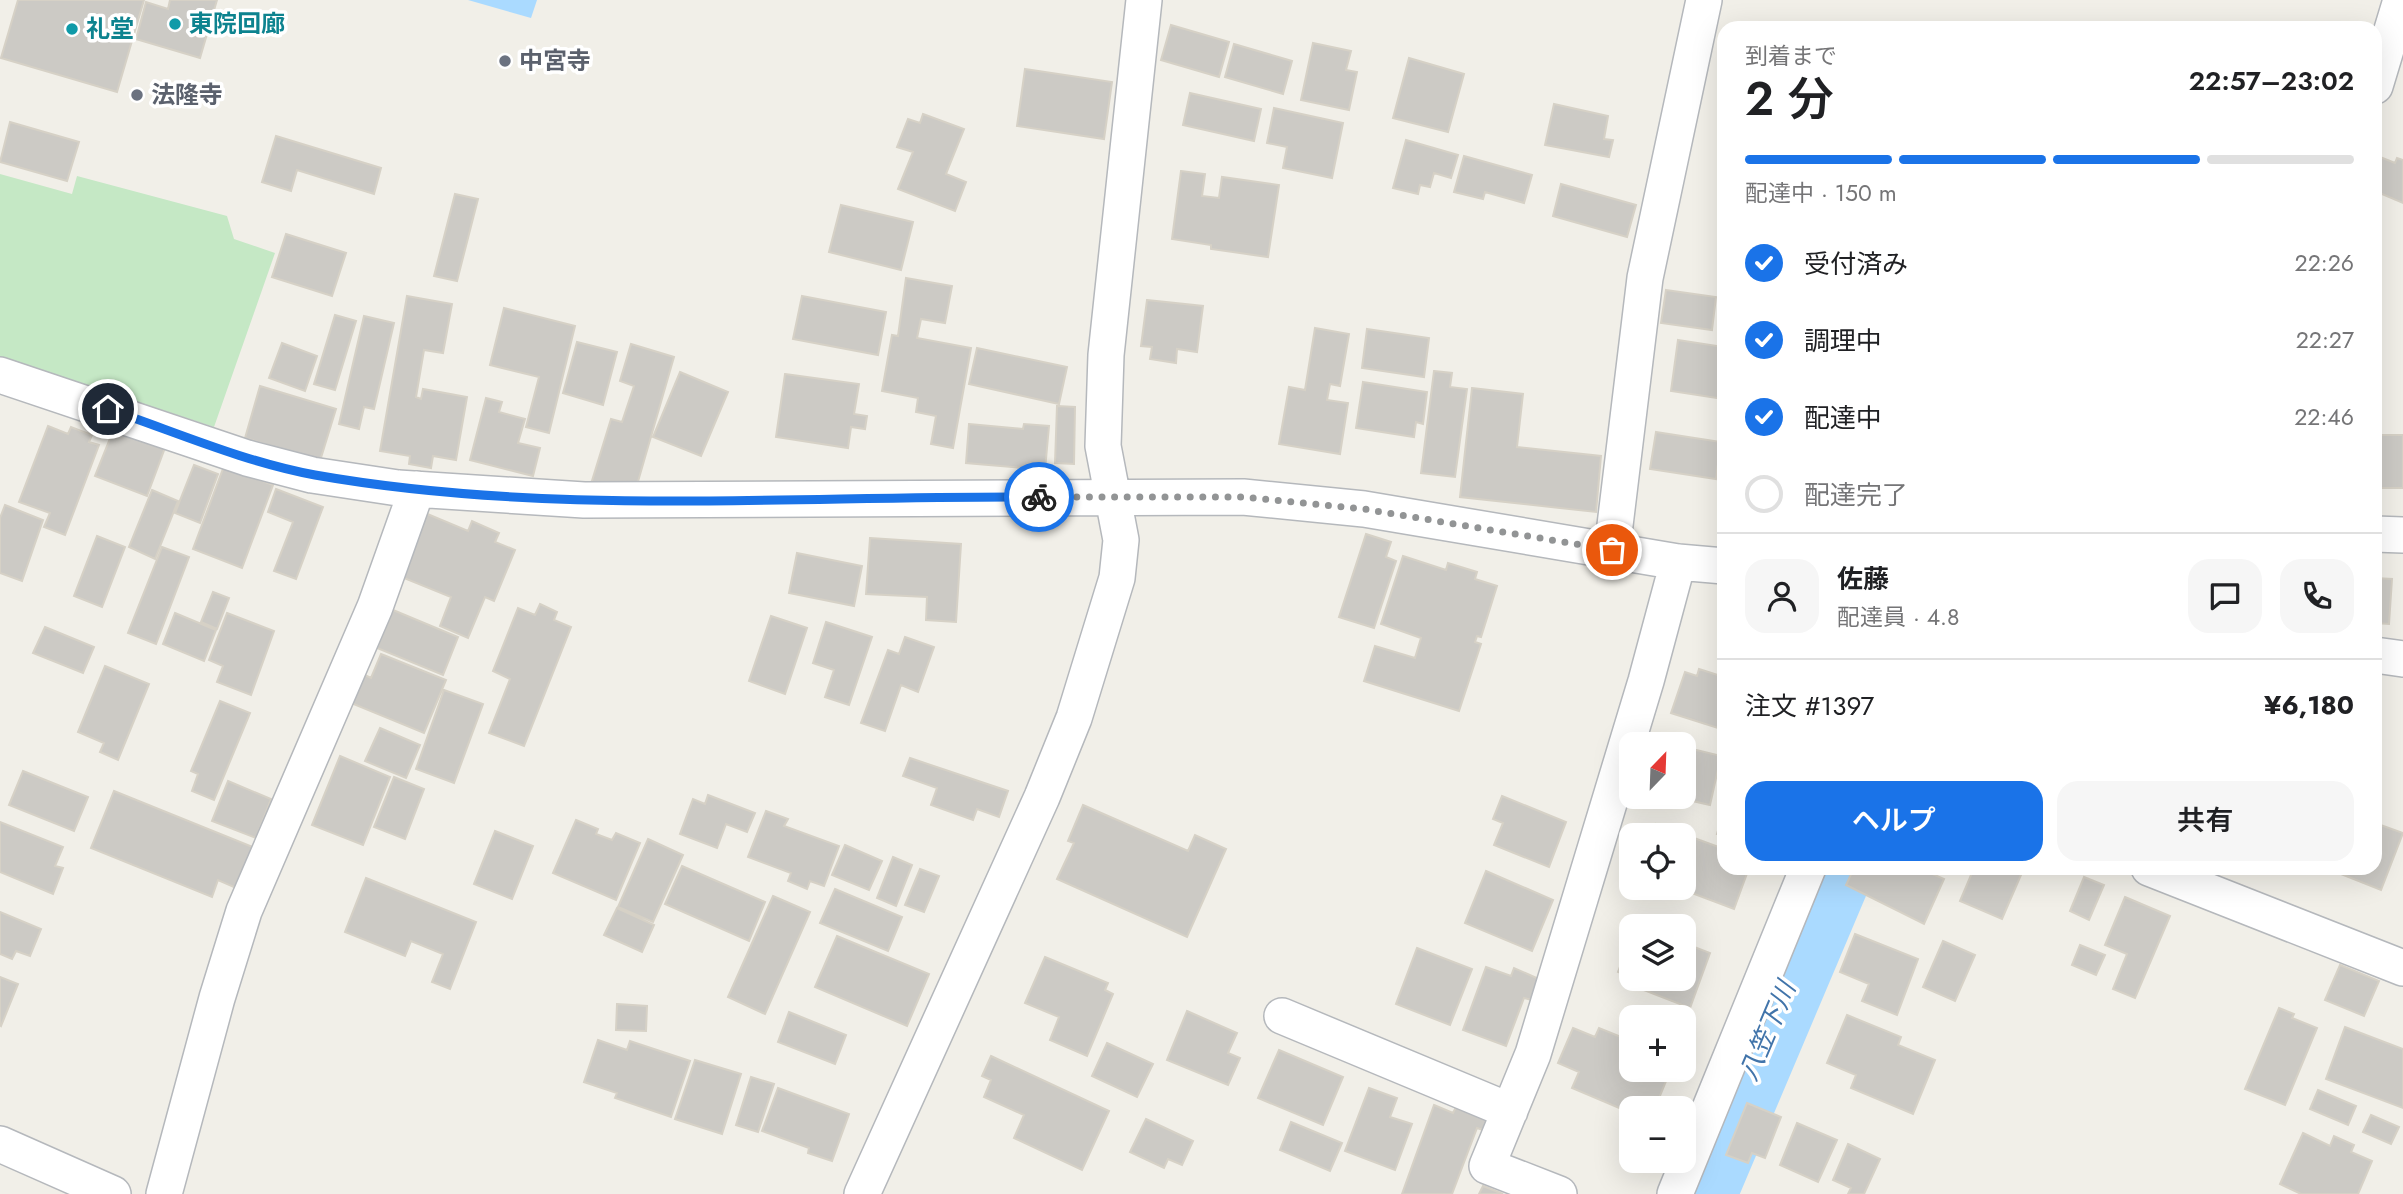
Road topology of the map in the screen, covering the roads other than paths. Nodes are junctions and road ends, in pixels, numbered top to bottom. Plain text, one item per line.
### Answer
1 (1144, 0) edge
2 (1704, 0) edge
3 (2401, 0) edge
4 (2382, 63) edge
5 (0, 375) edge
6 (417, 489) junction
7 (1114, 497) junction
8 (2382, 534) edge
9 (2403, 535) edge
10 (1612, 550) junction
11 (1678, 562) junction
12 (1717, 565) edge
13 (2382, 656) edge
14 (2403, 659) edge
15 (1805, 875) edge
16 (2167, 875) edge
17 (2403, 968) edge
18 (1282, 1016) dead end
19 (1510, 1111) junction
20 (0, 1144) edge
21 (1684, 1191) edge
22 (113, 1194) edge
23 (164, 1194) edge
24 (862, 1194) edge
25 (1559, 1194) edge

1 - 7 street
2 - 10 street
3 - 4 street
5 - 6 street
6 - 7 street
6 - 23 street
7 - 10 street
7 - 24 street
8 - 9 street
10 - 11 street
11 - 12 street
11 - 19 street
13 - 14 street
15 - 21 street
16 - 17 street
18 - 19 street
19 - 25 street
20 - 22 street

